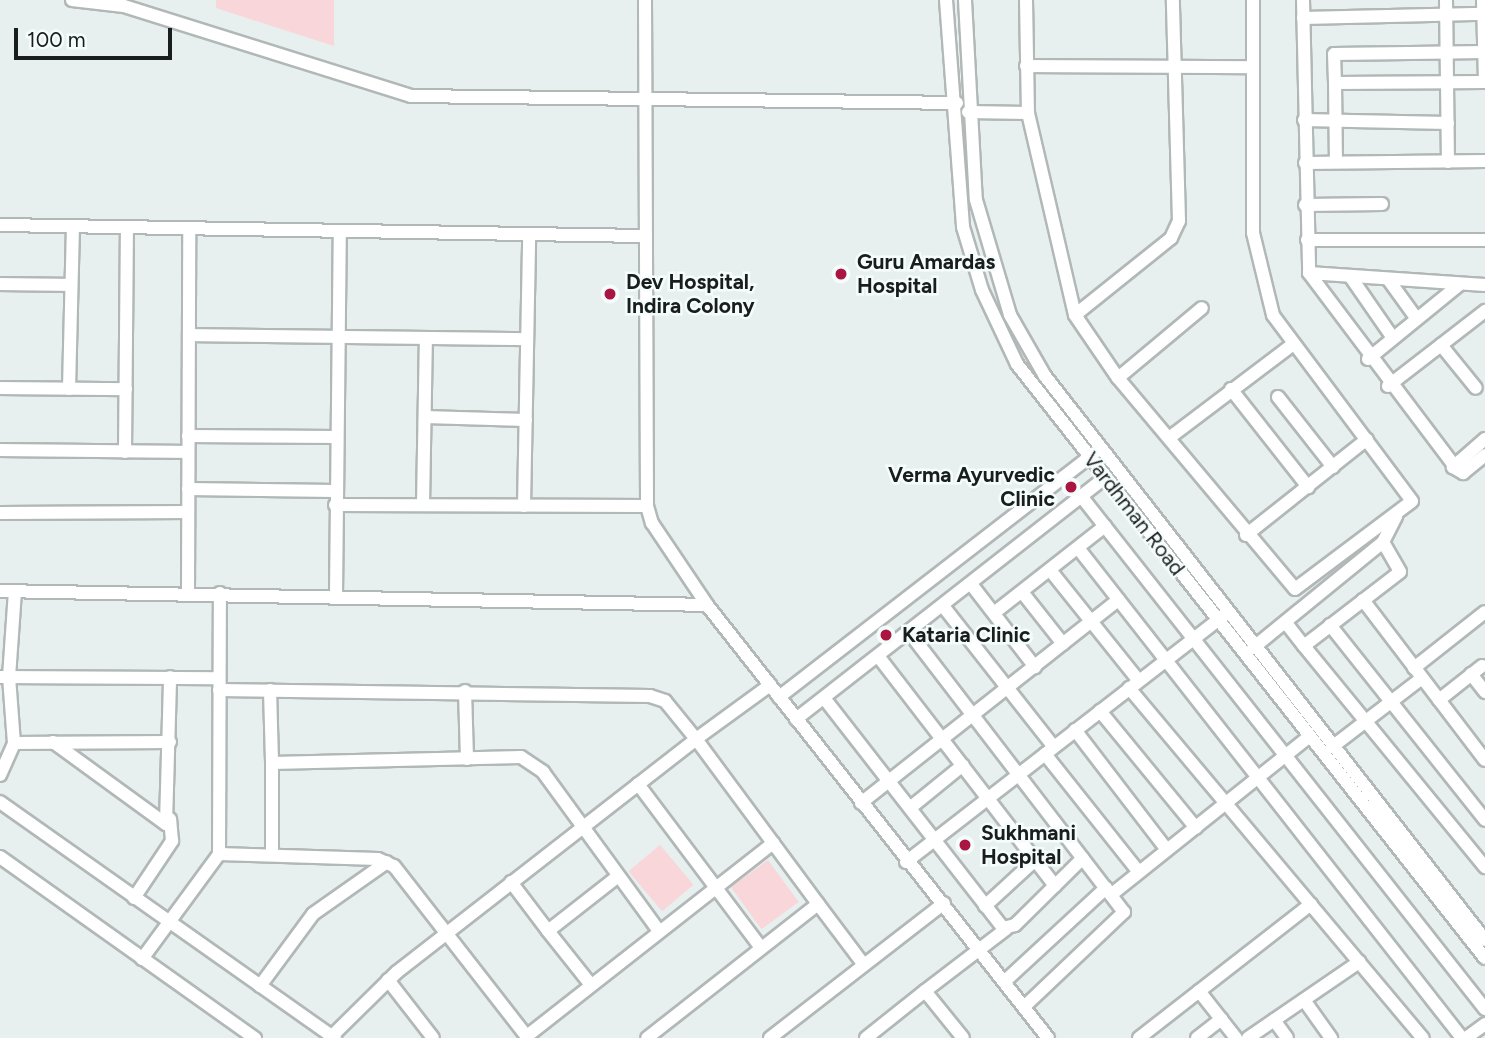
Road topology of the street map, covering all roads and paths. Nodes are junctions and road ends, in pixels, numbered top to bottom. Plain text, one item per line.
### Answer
1 (72, 0) edge
2 (645, 0) edge
3 (946, 0) edge
4 (965, 0) edge
5 (1026, 0) edge
6 (1173, 0) edge
7 (1253, 0) edge
8 (1303, 0) edge
9 (1446, 0) edge
10 (1483, 0) edge
11 (1446, 14) junction
12 (1484, 14) edge
13 (1303, 19) junction
14 (1446, 51) junction
15 (1485, 52) edge
16 (1026, 66) junction
17 (1175, 67) junction
18 (1253, 67) junction
19 (1447, 81) junction
20 (1485, 82) edge
21 (1335, 83) junction
22 (647, 98) junction
23 (951, 103) junction
24 (968, 108) junction
25 (1028, 113) junction
26 (1304, 120) junction
27 (1335, 121) junction
28 (1447, 123) junction
29 (1485, 161) edge
30 (1336, 162) junction
31 (1448, 162) junction
32 (1305, 163) junction
33 (1382, 204) dead end
34 (1305, 205) junction
35 (0, 225) edge
36 (73, 227) junction
37 (127, 227) junction
38 (189, 228) junction
39 (340, 231) junction
40 (529, 234) junction
41 (646, 236) junction
42 (1307, 240) junction
43 (1485, 240) edge
44 (1309, 273) junction
45 (1350, 276) junction
46 (1388, 279) junction
47 (0, 284) edge
48 (71, 285) junction
49 (1459, 285) junction
50 (1485, 285) edge
51 (1202, 308) dead end
52 (1485, 310) edge
53 (1075, 315) junction
54 (1417, 319) junction
55 (189, 335) junction
56 (338, 337) junction
57 (426, 338) junction
58 (1393, 338) junction
59 (527, 339) junction
60 (1292, 345) junction
61 (1441, 345) junction
62 (1368, 359) junction
63 (1118, 378) junction
64 (1388, 386) junction
65 (0, 388) edge
66 (1476, 388) dead end
67 (69, 389) junction
68 (126, 389) junction
69 (1231, 389) junction
70 (1279, 397) dead end
71 (425, 417) junction
72 (526, 420) junction
73 (188, 436) junction
74 (336, 438) junction
75 (1169, 438) junction
76 (1367, 439) junction
77 (1485, 439) edge
78 (1102, 448) junction
79 (0, 450) edge
80 (125, 452) junction
81 (188, 452) junction
82 (1485, 455) edge
83 (1089, 457) junction
84 (1453, 464) junction
85 (1333, 467) junction
86 (1105, 478) junction
87 (1308, 487) junction
88 (188, 489) junction
89 (335, 491) junction
90 (1081, 496) junction
91 (335, 505) junction
92 (423, 505) junction
93 (524, 506) junction
94 (647, 506) junction
95 (188, 512) junction
96 (0, 513) edge
97 (1396, 516) junction
98 (1105, 526) junction
99 (1246, 535) junction
100 (1383, 542) junction
101 (1077, 548) junction
102 (1050, 569) junction
103 (971, 584) junction
104 (0, 591) edge
105 (15, 591) junction
106 (1021, 592) junction
107 (188, 593) junction
108 (220, 593) junction
109 (335, 595) junction
110 (1118, 600) junction
111 (1363, 600) junction
112 (707, 605) junction
113 (943, 606) junction
114 (1485, 612) edge
115 (993, 613) junction
116 (1223, 616) junction
117 (1090, 622) junction
118 (1286, 623) junction
119 (1330, 625) junction
120 (909, 632) junction
121 (1194, 637) junction
122 (1063, 644) junction
123 (1304, 646) junction
124 (1253, 648) junction
125 (878, 656) junction
126 (1165, 660) junction
127 (1035, 667) junction
128 (1418, 673) junction
129 (5, 677) edge
130 (170, 677) junction
131 (219, 684) junction
132 (1134, 684) junction
133 (770, 685) junction
134 (1007, 688) junction
135 (270, 690) junction
136 (466, 691) junction
137 (1485, 692) edge
138 (779, 697) junction
139 (824, 698) junction
140 (1439, 700) junction
141 (1390, 701) junction
142 (1100, 710) junction
143 (972, 716) junction
144 (796, 719) junction
145 (1364, 722) junction
146 (1075, 730) junction
147 (1310, 736) junction
148 (696, 739) junction
149 (942, 739) junction
150 (53, 742) junction
151 (170, 742) junction
152 (14, 743) junction
153 (1332, 747) junction
154 (1050, 750) junction
155 (1288, 755) junction
156 (467, 759) junction
157 (1485, 760) edge
158 (272, 763) junction
159 (963, 765) junction
160 (0, 775) edge
161 (1019, 775) junction
162 (1260, 777) junction
163 (889, 781) junction
164 (638, 784) junction
165 (988, 798) junction
166 (0, 802) edge
167 (861, 803) junction
168 (1225, 805) junction
169 (910, 808) junction
170 (170, 819) junction
171 (1485, 820) edge
172 (581, 828) junction
173 (1196, 828) junction
174 (934, 841) junction
175 (773, 843) junction
176 (1167, 850) junction
177 (219, 853) junction
178 (272, 853) junction
179 (0, 857) edge
180 (1083, 858) junction
181 (1035, 860) junction
182 (387, 862) junction
183 (906, 862) junction
184 (1485, 867) edge
185 (1139, 872) junction
186 (617, 877) junction
187 (511, 882) junction
188 (1055, 886) junction
189 (715, 887) junction
190 (1109, 891) junction
191 (134, 898) junction
192 (944, 903) junction
193 (818, 904) junction
194 (1311, 904) junction
195 (985, 906) junction
196 (170, 923) junction
197 (1006, 929) junction
198 (548, 931) junction
199 (659, 931) junction
200 (446, 932) junction
201 (1485, 940) edge
202 (761, 948) junction
203 (980, 948) junction
204 (1485, 958) edge
205 (142, 959) junction
206 (1359, 962) junction
207 (864, 965) junction
208 (388, 980) junction
209 (1004, 982) junction
210 (591, 985) junction
211 (260, 986) junction
212 (925, 991) junction
213 (1199, 991) junction
214 (1304, 1000) junction
215 (1024, 1007) junction
216 (1485, 1009) edge
217 (1221, 1019) junction
218 (1274, 1020) junction
219 (1485, 1024) edge
220 (1417, 1036) edge
221 (334, 1037) edge
222 (527, 1037) edge
223 (255, 1038) edge
224 (433, 1038) edge
225 (648, 1038) edge
226 (770, 1038) edge
227 (866, 1038) edge
228 (963, 1038) edge
229 (1048, 1038) edge
230 (1139, 1038) edge
231 (1198, 1038) edge
232 (1236, 1038) edge
233 (1248, 1038) edge
234 (1287, 1038) edge
235 (1331, 1038) edge
236 (1464, 1038) edge

1 - 22 street
2 - 22 street
3 - 23 street, Vardhman Road
4 - 24 street, Vardhman Road
5 - 16 street
6 - 17 street
7 - 18 street
8 - 13 street
9 - 11 street
10 - 12 street
11 - 12 street
11 - 13 street
11 - 14 street
12 - 15 street
13 - 26 street
14 - 15 street
14 - 19 street
14 - 21 street
15 - 20 street
16 - 17 street
16 - 25 street
17 - 18 street
17 - 53 street
18 - 60 street
19 - 20 street
19 - 21 street
19 - 28 street
21 - 27 street
22 - 23 street
22 - 41 street
23 - 24 street
23 - 83 street, Vardhman Road
24 - 25 street
24 - 78 street, Vardhman Road
25 - 53 street
26 - 27 street
26 - 32 street
27 - 28 street
27 - 30 street
28 - 31 street
29 - 31 street
30 - 31 street
30 - 32 street
32 - 34 street
33 - 34 street
34 - 42 street
35 - 36 street
36 - 37 street
36 - 48 street
37 - 38 street
37 - 68 street
38 - 39 street
38 - 55 street
39 - 40 street
39 - 56 street
40 - 41 street
40 - 59 street
41 - 94 street
42 - 43 street
42 - 44 street
44 - 45 street
44 - 62 street
45 - 46 street
45 - 58 street
46 - 49 street
46 - 54 street
47 - 48 street
48 - 67 street
49 - 50 street
49 - 54 street
51 - 63 street
52 - 61 street
53 - 63 street
54 - 58 street
55 - 56 street
55 - 73 street
56 - 57 street
56 - 74 street
57 - 59 street
57 - 71 street
58 - 62 street
59 - 72 street
60 - 69 street
60 - 76 street
61 - 64 street
61 - 66 street
62 - 64 street
63 - 75 street
64 - 84 street
65 - 67 street
67 - 68 street
68 - 80 street
69 - 75 street
69 - 87 street
70 - 85 street
71 - 72 street
71 - 92 street
72 - 93 street
73 - 74 street
73 - 81 street
74 - 89 street
75 - 99 street
76 - 85 street
76 - 97 street
77 - 84 street
78 - 83 street
78 - 116 street, Vardhman Road
79 - 80 street
80 - 81 street
81 - 88 street
82 - 84 street
83 - 86 street, Vardhman Road
83 - 138 street
85 - 87 street
86 - 90 street
86 - 116 street, Vardhman Road
87 - 99 street
88 - 89 street
88 - 95 street
89 - 91 street
90 - 98 street
90 - 103 street
91 - 92 street
91 - 109 street
92 - 93 street
93 - 94 street
94 - 112 street
95 - 96 street
95 - 107 street
97 - 99 street
97 - 100 street
98 - 101 street
98 - 121 street
100 - 111 street
100 - 118 street
101 - 102 street
101 - 110 street
102 - 106 street
102 - 117 street
103 - 113 street
103 - 115 street
104 - 105 street
105 - 107 street
105 - 129 street
106 - 115 street
106 - 122 street
107 - 108 street
108 - 109 street
108 - 131 street
109 - 112 street
110 - 117 street
110 - 126 street
111 - 119 street
111 - 128 street
112 - 133 street
113 - 120 street
113 - 134 street
114 - 128 street
115 - 127 street
116 - 121 street
116 - 124 street, Vardhman Road
116 - 147 street, Vardhman Road
117 - 122 street
117 - 132 street
118 - 123 street
118 - 124 street
119 - 123 street
119 - 141 street
120 - 125 street
120 - 143 street
121 - 126 street
121 - 155 street
122 - 127 street
123 - 145 street
124 - 153 street, Vardhman Road
125 - 139 street
125 - 149 street
126 - 132 street
126 - 162 street
127 - 134 street
128 - 140 street
128 - 141 street
129 - 130 street
129 - 152 street
130 - 131 street
130 - 151 street
131 - 135 street
131 - 177 street
132 - 142 street
132 - 168 street
133 - 138 street
133 - 148 street
134 - 143 street
134 - 154 street
135 - 136 street
135 - 158 street
136 - 148 street
136 - 156 street
137 - 140 street
138 - 144 street
139 - 144 street
139 - 163 street
140 - 157 street
141 - 145 street
141 - 171 street
142 - 146 street
142 - 173 street
143 - 149 street
143 - 161 street
144 - 167 street
145 - 153 street
145 - 184 street
146 - 154 street
146 - 176 street
147 - 155 street
147 - 204 street, Vardhman Road
148 - 164 street
148 - 175 street
149 - 159 street
149 - 163 street
150 - 151 street
150 - 152 street
150 - 170 street
151 - 170 street
152 - 160 street
153 - 201 street, Vardhman Road
154 - 161 street
154 - 185 street
155 - 162 street
155 - 216 street
156 - 158 street
156 - 172 street
158 - 178 street
159 - 165 street
159 - 169 street
161 - 165 street
161 - 180 street
162 - 168 street
162 - 236 street
163 - 167 street
163 - 169 street
164 - 172 street
164 - 189 street
165 - 174 street
165 - 181 street
166 - 191 street
167 - 183 street
168 - 173 street
168 - 194 street
169 - 174 street
170 - 191 street
172 - 186 street
172 - 187 street
173 - 176 street
174 - 183 street
174 - 195 street
175 - 189 street
175 - 193 street
176 - 185 street
177 - 178 street
177 - 196 street
178 - 182 street
179 - 205 street
180 - 188 street
180 - 190 street
181 - 188 street
181 - 195 street
182 - 200 street
182 - 211 street
183 - 192 street
185 - 190 street
186 - 198 street
186 - 199 street
187 - 198 street
187 - 200 street
188 - 197 street
189 - 199 street
189 - 202 street
190 - 209 street
190 - 215 street
191 - 196 street
192 - 203 street
192 - 207 street
193 - 202 street
193 - 207 street
194 - 206 street
194 - 213 street
195 - 197 street
196 - 205 street
196 - 211 street
197 - 203 street
198 - 210 street
199 - 210 street
200 - 208 street
200 - 222 street
202 - 225 street
203 - 209 street
203 - 212 street
205 - 223 street
206 - 214 street
206 - 220 street
207 - 226 street
208 - 221 street
208 - 224 street
209 - 215 street
210 - 222 street
211 - 221 street
212 - 227 street
212 - 228 street
213 - 217 street
213 - 230 street
214 - 218 street
214 - 235 street
215 - 229 street
217 - 231 street
217 - 232 street
218 - 233 street
218 - 234 street
219 - 236 street

